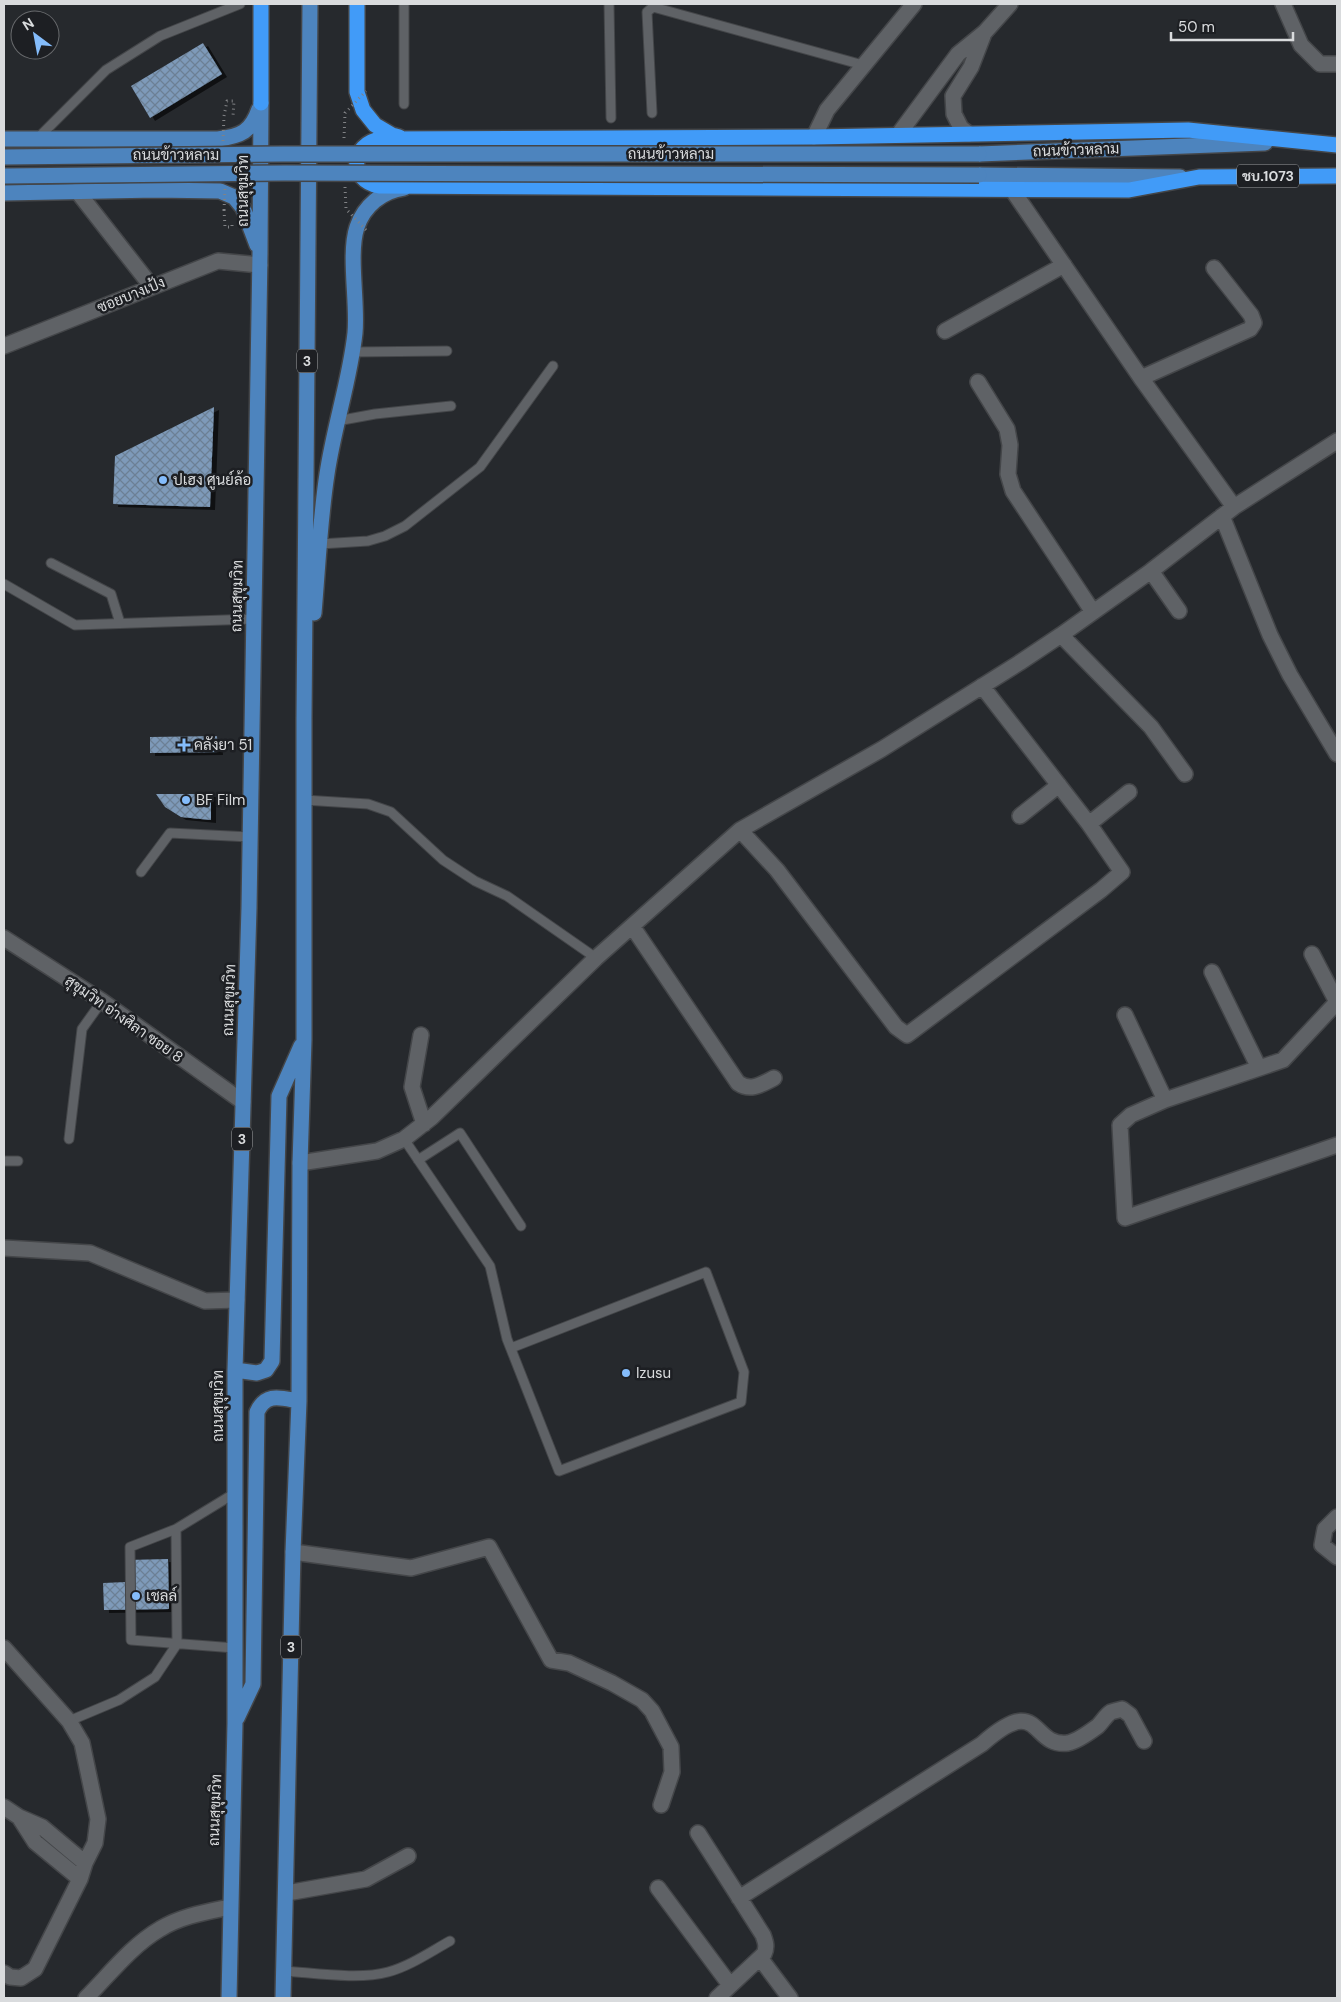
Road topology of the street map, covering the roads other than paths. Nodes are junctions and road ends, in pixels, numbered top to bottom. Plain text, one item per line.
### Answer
1 (240, 4) edge
2 (261, 4) edge
3 (310, 4) edge
4 (357, 4) edge
5 (404, 4) edge
6 (609, 4) edge
7 (914, 4) edge
8 (1010, 4) edge
9 (1283, 4) edge
10 (985, 32) junction
11 (1337, 64) edge
12 (863, 65) junction
13 (261, 103) junction
14 (404, 104) dead end
15 (652, 113) dead end
16 (611, 118) dead end
17 (969, 134) junction
18 (898, 135) junction
19 (6, 136) edge
20 (814, 137) junction
21 (37, 139) junction
22 (184, 139) junction
23 (411, 140) junction
24 (1295, 142) junction
25 (1337, 145) edge
26 (4, 156) edge
27 (4, 176) edge
28 (1337, 176) edge
29 (1199, 177) junction
30 (412, 186) junction
31 (1011, 188) junction
32 (77, 191) junction
33 (187, 191) junction
34 (4, 192) edge
35 (260, 259) junction
36 (1064, 265) junction
37 (1214, 268) dead end
38 (152, 287) junction
39 (945, 331) dead end
40 (4, 346) edge
41 (448, 351) dead end
42 (352, 352) junction
43 (553, 366) dead end
44 (1141, 378) junction
45 (978, 382) dead end
46 (451, 406) dead end
47 (337, 421) junction
48 (1337, 441) edge
49 (1228, 512) junction
50 (320, 544) junction
51 (51, 563) dead end
52 (1150, 571) junction
53 (4, 584) edge
54 (1178, 611) dead end
55 (1093, 612) junction
56 (254, 619) junction
57 (120, 623) junction
58 (1061, 635) junction
59 (982, 686) junction
60 (304, 719) junction
61 (1337, 754) edge
62 (1184, 774) dead end
63 (1060, 786) junction
64 (1129, 792) dead end
65 (304, 800) junction
66 (1020, 816) dead end
67 (1089, 824) junction
68 (740, 830) junction
69 (250, 837) junction
70 (141, 872) dead end
71 (632, 926) junction
72 (4, 938) edge
73 (1312, 954) dead end
74 (596, 958) junction
75 (1212, 972) dead end
76 (102, 1001) junction
77 (1125, 1015) dead end
78 (421, 1035) dead end
79 (304, 1040) junction
80 (1259, 1068) junction
81 (774, 1078) dead end
82 (1165, 1100) junction
83 (243, 1102) junction
84 (424, 1124) junction
85 (69, 1139) dead end
86 (404, 1140) junction
87 (1337, 1145) edge
88 (418, 1160) junction
89 (4, 1161) edge
90 (18, 1161) dead end
91 (300, 1163) junction
92 (521, 1226) dead end
93 (4, 1248) edge
94 (237, 1300) junction
95 (511, 1348) junction
96 (235, 1370) junction
97 (299, 1400) junction
98 (235, 1493) junction
99 (1337, 1517) edge
100 (176, 1529) junction
101 (293, 1552) junction
102 (1337, 1557) edge
103 (177, 1644) junction
104 (4, 1648) edge
105 (235, 1648) junction
106 (69, 1721) junction
107 (235, 1723) junction
108 (1144, 1741) dead end
109 (661, 1805) dead end
110 (4, 1807) edge
111 (19, 1817) junction
112 (698, 1833) dead end
113 (408, 1856) dead end
114 (85, 1863) junction
115 (80, 1879) junction
116 (658, 1888) dead end
117 (287, 1894) junction
118 (739, 1898) junction
119 (230, 1907) junction
120 (450, 1941) dead end
121 (760, 1958) junction
122 (284, 1971) junction
123 (4, 1973) edge
124 (730, 1985) junction
125 (86, 1998) edge
126 (229, 1998) edge
127 (284, 1998) edge
128 (717, 1998) edge
129 (790, 1998) edge

1 - 21 lane
2 - 13 highway, ถนนสุขุมวิท / 3
3 - 60 main road, 3
4 - 23 highway
5 - 14 lane
6 - 16 lane
7 - 12 street
8 - 10 street
9 - 11 street
10 - 17 street
10 - 18 street
12 - 15 lane
12 - 20 street
13 - 22 main road, ถนนข้าวหลาม
13 - 35 main road, ถนนสุขุมวิท / 3
17 - 18 highway
17 - 24 highway
18 - 20 highway
19 - 21 main road, ถนนข้าวหลาม
20 - 23 highway
21 - 22 main road, ถนนข้าวหลาม
22 - 33 main road
23 - 30 highway
24 - 25 highway, ถนนข้าวหลาม
24 - 26 main road, ถนนข้าวหลาม, bridge
27 - 29 main road, ถนนข้าวหลาม, bridge
28 - 29 highway, ถนนข้าวหลาม / ชบ.1073
29 - 31 highway
30 - 31 highway
30 - 42 main road
31 - 36 street
32 - 33 main road
32 - 34 main road
32 - 38 street
33 - 35 main road
35 - 38 street, ซอยบางเป้ง
35 - 56 main road, ถนนสุขุมวิท / 3
36 - 39 street
36 - 44 street
37 - 44 street
38 - 40 street, ซอยบางเป้ง
41 - 42 lane
42 - 47 main road
43 - 50 lane
44 - 49 street
45 - 55 street
46 - 47 lane
47 - 50 main road
48 - 49 street
49 - 52 street
49 - 61 street
50 - 60 main road
51 - 57 lane
52 - 54 street
52 - 55 street
53 - 57 lane
55 - 58 street
56 - 57 lane
56 - 69 main road, ถนนสุขุมวิท / 3
58 - 59 street
58 - 62 street
59 - 63 street
59 - 68 street
60 - 65 main road, 3
63 - 66 street
63 - 67 street
64 - 67 street
65 - 74 lane
65 - 79 main road, 3
67 - 68 street
68 - 71 street
69 - 70 lane
69 - 83 main road, ถนนสุขุมวิท / 3
71 - 74 street
71 - 81 street
72 - 76 street, สุขุมวิท อ่างศิลา ซอย 8
73 - 80 street
74 - 84 street
75 - 80 street
76 - 83 street, สุขุมวิท อ่างศิลา ซอย 8
76 - 85 lane
77 - 82 street
78 - 84 street
79 - 91 main road, 3
79 - 96 main road
80 - 82 street
82 - 87 street
83 - 94 main road, ถนนสุขุมวิท / 3
84 - 86 street
86 - 88 lane
86 - 91 street
88 - 92 lane
88 - 95 lane
89 - 90 lane
91 - 97 main road, 3
93 - 94 street
94 - 96 main road, ถนนสุขุมวิท / 3
95 - 95 lane
96 - 98 main road, ถนนสุขุมวิท / 3
97 - 101 main road, 3
97 - 107 main road
98 - 100 lane
98 - 105 main road, ถนนสุขุมวิท / 3
99 - 102 street
100 - 103 lane
100 - 103 lane
101 - 109 street
101 - 117 main road, 3
103 - 105 lane
103 - 106 lane
104 - 106 street
105 - 107 main road, ถนนสุขุมวิท / 3
106 - 114 street
107 - 119 main road, ถนนสุขุมวิท / 3
108 - 118 street
110 - 111 street
111 - 114 street
111 - 115 street
112 - 118 street
113 - 117 street
114 - 115 street
115 - 123 street
116 - 124 street
117 - 122 main road, 3
118 - 121 street
119 - 125 street
119 - 126 main road, ถนนสุขุมวิท / 3
120 - 122 lane
121 - 124 street
121 - 129 street
122 - 127 main road, 3
124 - 128 street

